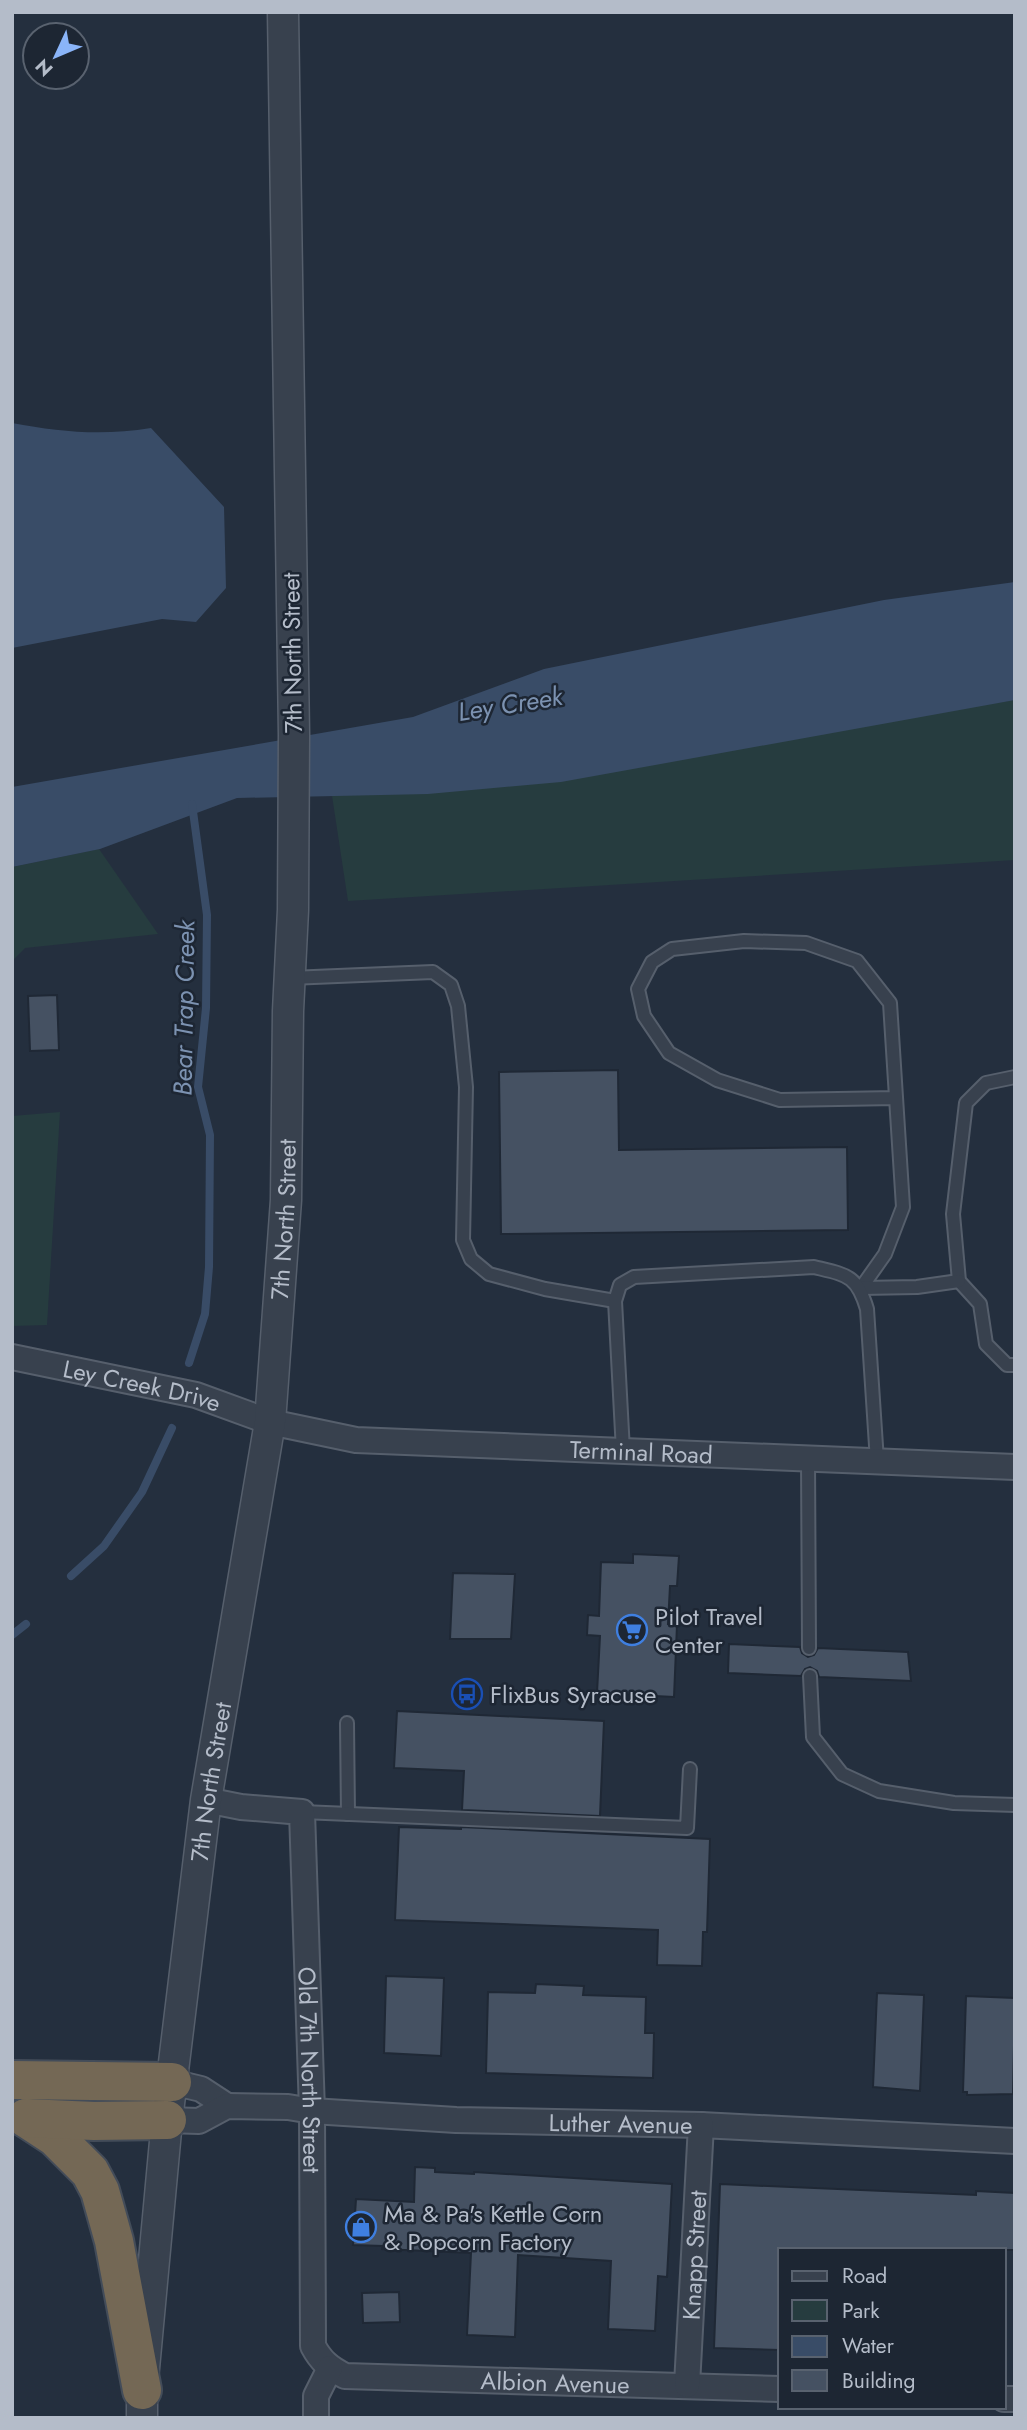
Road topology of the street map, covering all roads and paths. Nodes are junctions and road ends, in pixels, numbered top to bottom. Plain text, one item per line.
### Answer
1 (283, 12) edge
2 (290, 978) junction
3 (1015, 1077) edge
4 (896, 1098) junction
5 (959, 1281) junction
6 (860, 1288) junction
7 (615, 1301) junction
8 (12, 1357) edge
9 (1015, 1365) edge
10 (270, 1422) junction
11 (623, 1451) junction
12 (808, 1458) junction
13 (877, 1461) junction
14 (1015, 1467) edge
15 (809, 1648) dead end
16 (810, 1676) dead end
17 (347, 1723) dead end
18 (690, 1769) dead end
19 (206, 1800) junction
20 (1015, 1805) edge
21 (302, 1812) junction
22 (348, 1814) junction
23 (12, 2080) edge
24 (172, 2082) junction
25 (227, 2106) junction
26 (312, 2111) junction
27 (19, 2118) edge
28 (167, 2120) junction
29 (701, 2125) junction
30 (1015, 2141) edge
31 (330, 2368) junction
32 (687, 2385) junction
33 (778, 2389) edge
34 (142, 2404) edge
35 (316, 2418) edge

1 - 2 street, 7th North Street
2 - 7 lane
2 - 10 street, 7th North Street
3 - 5 lane
4 - 4 lane
4 - 6 lane
5 - 6 lane
5 - 9 lane
6 - 7 lane
6 - 13 lane
7 - 11 lane
8 - 10 street, Ley Creek Drive
10 - 11 street, Terminal Road
10 - 19 street, 7th North Street
11 - 12 street, Terminal Road
12 - 13 street, Terminal Road
12 - 15 lane
13 - 14 street, Terminal Road
16 - 20 lane
17 - 22 lane
18 - 22 lane
19 - 21 street
19 - 24 street, 7th North Street
21 - 22 lane
21 - 26 street, Old 7th North Street
23 - 24 highway
24 - 25 street
24 - 28 street, 7th North Street
25 - 26 street, Luther Avenue
25 - 28 street, Luther Avenue
26 - 29 street, Luther Avenue
26 - 31 street, Old 7th North Street
27 - 28 highway
27 - 34 highway
28 - 34 street, 7th North Street
29 - 30 street, Luther Avenue
29 - 32 street, Knapp Street
31 - 32 street, Albion Avenue
31 - 35 street
32 - 33 street, Albion Avenue

